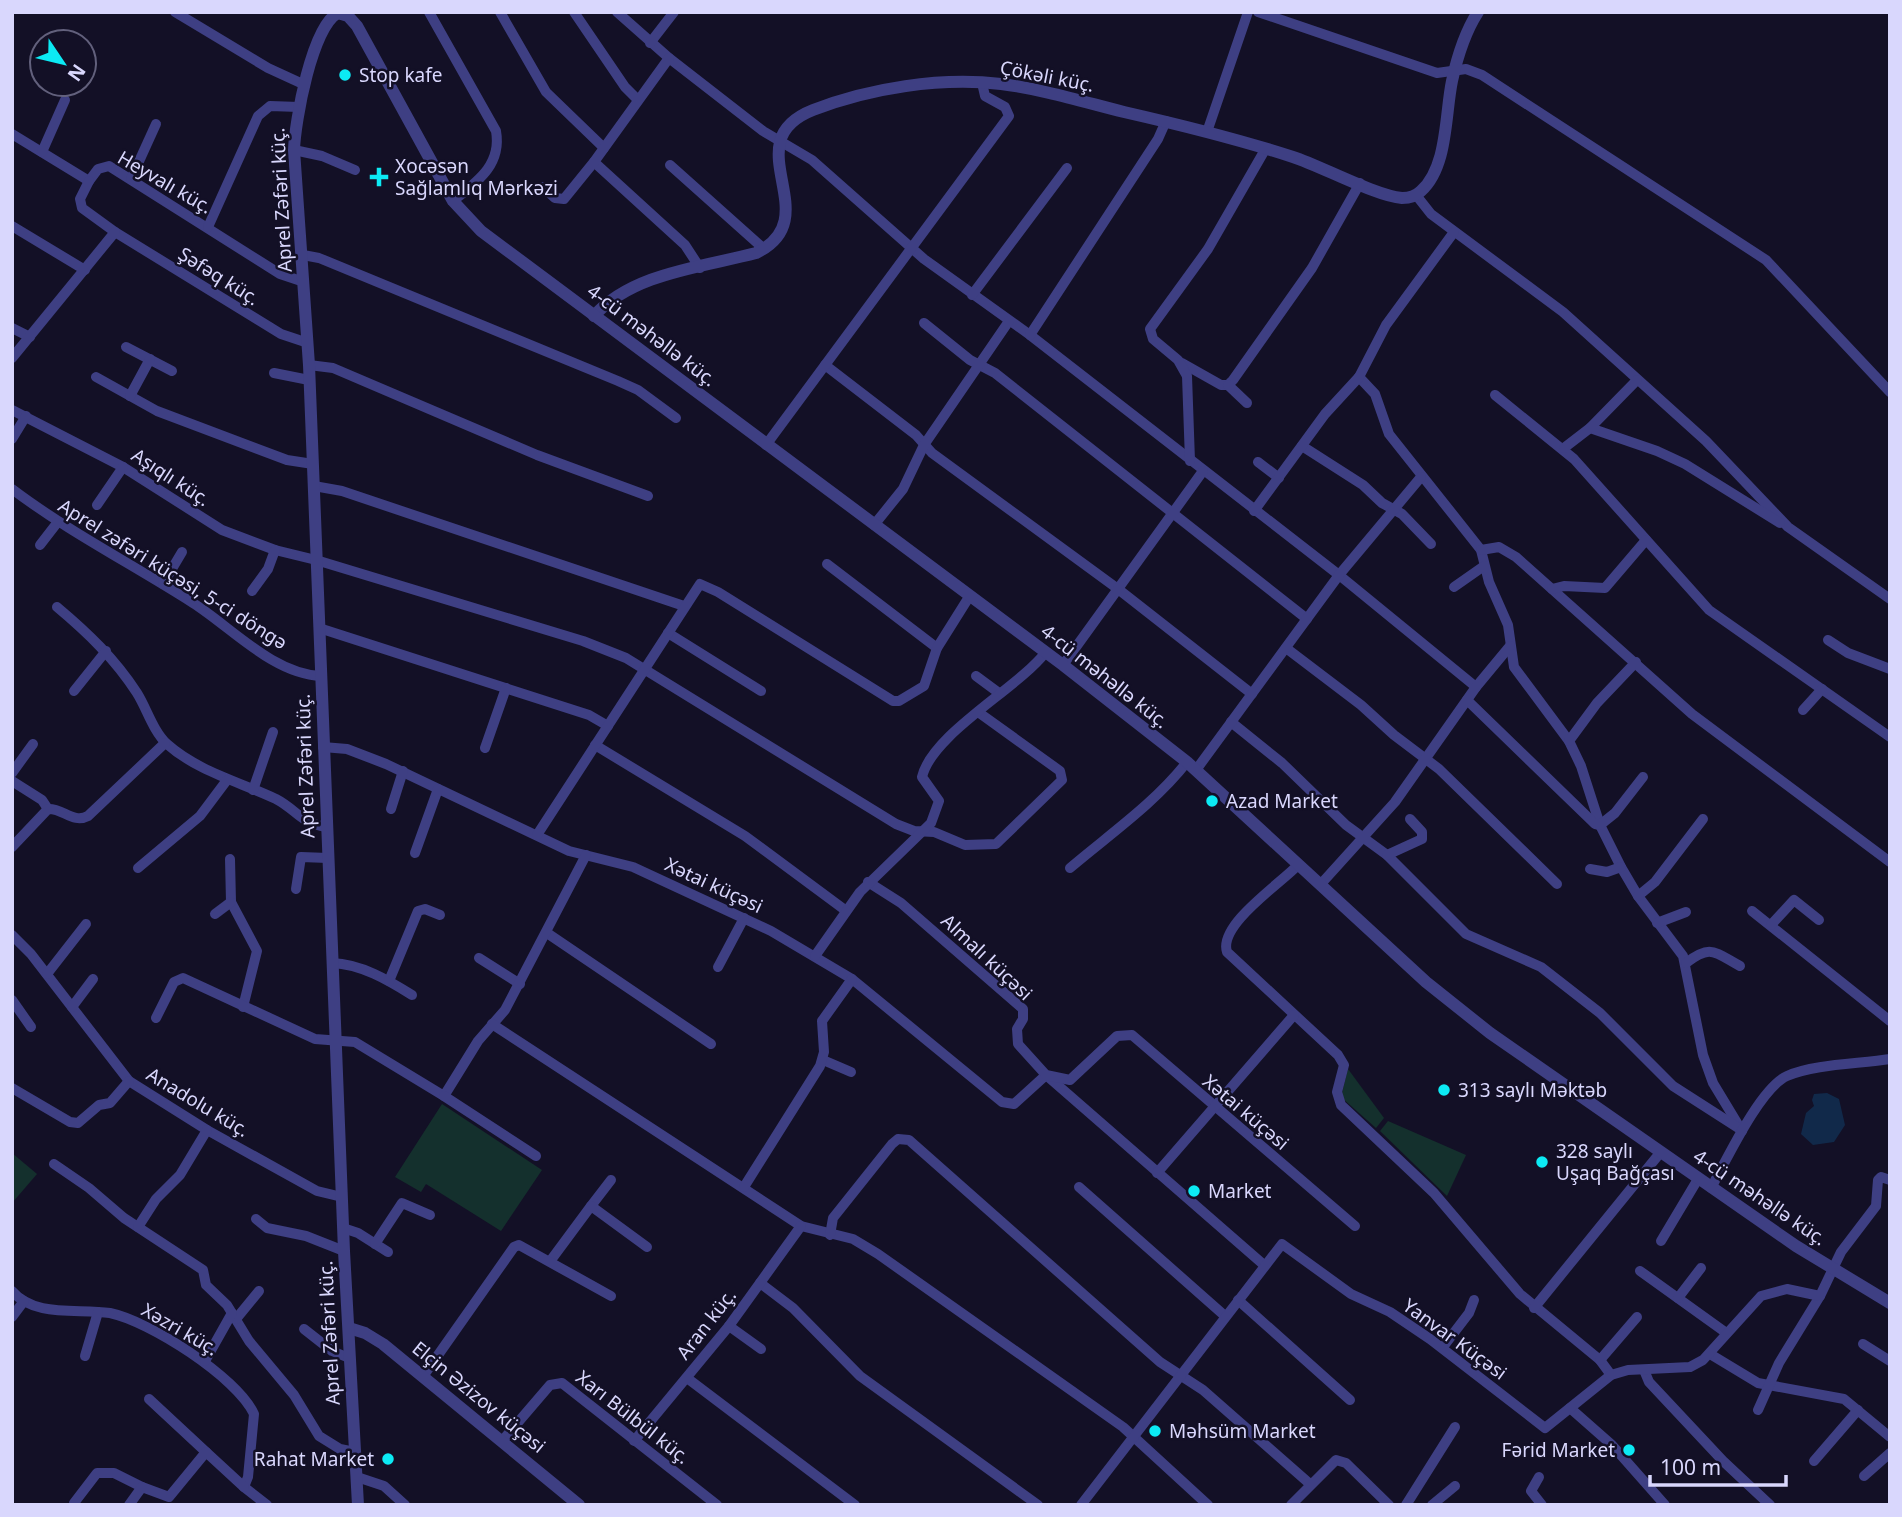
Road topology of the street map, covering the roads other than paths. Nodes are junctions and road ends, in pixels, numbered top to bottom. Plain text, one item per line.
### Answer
1 (175, 12) edge
2 (329, 12) edge
3 (349, 12) edge
4 (429, 12) edge
5 (500, 12) edge
6 (574, 12) edge
7 (617, 12) edge
8 (674, 12) edge
9 (1248, 12) edge
10 (1258, 12) edge
11 (1478, 12) edge
12 (357, 26) junction
13 (323, 30) junction
14 (650, 43) junction
15 (669, 58) junction
16 (1454, 71) junction
17 (982, 83) junction
18 (305, 85) junction
19 (65, 100) dead end
20 (638, 100) junction
21 (299, 107) junction
22 (1166, 121) junction
23 (156, 124) dead end
24 (1207, 132) junction
25 (12, 135) edge
26 (780, 141) junction
27 (604, 148) junction
28 (1266, 148) junction
29 (294, 150) junction
30 (42, 152) junction
31 (594, 162) junction
32 (670, 165) dead end
33 (1067, 168) dead end
34 (355, 170) dead end
35 (131, 179) junction
36 (89, 181) junction
37 (1360, 183) junction
38 (543, 187) dead end
39 (1416, 195) junction
40 (453, 201) junction
41 (12, 226) edge
42 (208, 227) junction
43 (115, 232) junction
44 (1454, 232) junction
45 (912, 247) junction
46 (764, 249) junction
47 (303, 256) junction
48 (700, 268) junction
49 (85, 270) junction
50 (304, 282) junction
51 (972, 295) junction
52 (594, 316) junction
53 (1009, 321) junction
54 (924, 323) dead end
55 (12, 328) edge
56 (1030, 335) junction
57 (30, 337) junction
58 (307, 343) junction
59 (126, 347) dead end
60 (12, 358) edge
61 (150, 359) junction
62 (1178, 360) junction
63 (978, 364) junction
64 (309, 365) junction
65 (825, 365) junction
66 (172, 371) dead end
67 (274, 373) dead end
68 (96, 377) dead end
69 (1359, 377) junction
70 (309, 380) junction
71 (1637, 380) junction
72 (1211, 381) junction
73 (1228, 386) junction
74 (1890, 392) edge
75 (1188, 393) junction
76 (1495, 395) dead end
77 (130, 396) junction
78 (1247, 403) dead end
79 (12, 410) edge
80 (26, 416) junction
81 (676, 418) dead end
82 (1590, 429) junction
83 (12, 439) edge
84 (766, 444) junction
85 (924, 445) junction
86 (1302, 446) junction
87 (1564, 449) junction
88 (1190, 461) junction
89 (1258, 462) dead end
90 (313, 464) junction
91 (123, 467) junction
92 (1203, 471) junction
93 (1421, 477) junction
94 (1279, 478) junction
95 (314, 486) junction
96 (12, 489) edge
97 (648, 496) dead end
98 (97, 505) dead end
99 (1392, 509) junction
100 (1254, 511) junction
101 (1173, 513) junction
102 (57, 523) junction
103 (874, 525) junction
104 (1788, 527) junction
105 (1646, 540) junction
106 (1431, 544) dead end
107 (40, 545) dead end
108 (275, 550) junction
109 (1481, 550) junction
110 (182, 552) dead end
111 (316, 560) junction
112 (827, 564) dead end
113 (1484, 566) junction
114 (1339, 575) junction
115 (163, 584) junction
116 (1454, 587) dead end
117 (1118, 589) junction
118 (1552, 589) junction
119 (252, 591) dead end
120 (969, 597) junction
121 (1890, 599) edge
122 (684, 606) junction
123 (57, 607) dead end
124 (1307, 619) junction
125 (319, 628) junction
126 (667, 633) junction
127 (1828, 640) dead end
128 (1510, 646) junction
129 (937, 648) junction
130 (1286, 648) junction
131 (106, 652) junction
132 (1045, 653) junction
133 (1636, 662) junction
134 (1063, 665) junction
135 (644, 669) junction
136 (1890, 669) edge
137 (321, 676) junction
138 (976, 676) dead end
139 (1476, 687) junction
140 (506, 688) junction
141 (1822, 689) junction
142 (74, 691) dead end
143 (761, 691) dead end
144 (999, 693) junction
145 (1252, 694) junction
146 (1467, 701) junction
147 (1803, 710) dead end
148 (978, 712) junction
149 (1231, 722) junction
150 (608, 726) junction
151 (273, 732) dead end
152 (1890, 737) edge
153 (1569, 741) junction
154 (165, 743) junction
155 (33, 744) dead end
156 (595, 745) junction
157 (323, 747) junction
158 (485, 748) dead end
159 (1427, 759) junction
160 (1191, 766) junction
161 (403, 772) junction
162 (12, 773) edge
163 (1643, 777) dead end
164 (228, 780) junction
165 (12, 782) edge
166 (438, 789) junction
167 (253, 790) junction
168 (48, 809) junction
169 (391, 809) dead end
170 (1410, 819) dead end
171 (1703, 819) dead end
172 (1600, 825) junction
173 (327, 827) junction
174 (923, 831) junction
175 (537, 835) junction
176 (1364, 838) junction
177 (12, 847) edge
178 (415, 853) dead end
179 (586, 855) junction
180 (1387, 855) junction
181 (328, 858) junction
182 (229, 859) dead end
183 (1890, 862) edge
184 (1298, 864) junction
185 (1621, 867) junction
186 (138, 868) dead end
187 (1070, 868) dead end
188 (1590, 869) dead end
189 (869, 882) junction
190 (1557, 884) dead end
191 (1320, 886) junction
192 (296, 889) dead end
193 (1638, 896) junction
194 (231, 902) junction
195 (845, 910) junction
196 (1752, 911) dead end
197 (1686, 912) dead end
198 (215, 914) dead end
199 (440, 915) dead end
200 (744, 918) junction
201 (1819, 920) dead end
202 (86, 923) dead end
203 (1657, 923) junction
204 (1771, 925) junction
205 (547, 933) junction
206 (12, 935) edge
207 (815, 956) junction
208 (479, 958) dead end
209 (332, 963) junction
210 (1686, 963) junction
211 (1740, 966) dead end
212 (718, 967) dead end
213 (47, 974) junction
214 (93, 979) dead end
215 (852, 979) junction
216 (389, 981) junction
217 (520, 984) junction
218 (412, 995) dead end
219 (12, 1000) edge
220 (72, 1007) junction
221 (243, 1007) junction
222 (1294, 1014) junction
223 (156, 1018) dead end
224 (1890, 1021) edge
225 (492, 1024) junction
226 (31, 1027) dead end
227 (336, 1040) junction
228 (711, 1044) dead end
229 (1890, 1059) edge
230 (823, 1060) junction
231 (851, 1072) dead end
232 (1046, 1075) junction
233 (129, 1081) junction
234 (12, 1088) edge
235 (444, 1096) junction
236 (1213, 1108) junction
237 (207, 1130) junction
238 (1742, 1131) junction
239 (1660, 1153) junction
240 (536, 1156) dead end
241 (54, 1164) dead end
242 (1157, 1173) junction
243 (1698, 1179) junction
244 (611, 1180) dead end
245 (1890, 1180) edge
246 (744, 1187) junction
247 (1079, 1187) dead end
248 (1711, 1188) junction
249 (342, 1197) junction
250 (591, 1206) junction
251 (430, 1215) dead end
252 (256, 1219) dead end
253 (801, 1226) junction
254 (1355, 1226) dead end
255 (138, 1227) junction
256 (343, 1228) junction
257 (830, 1235) junction
258 (1661, 1241) dead end
259 (375, 1244) junction
260 (647, 1247) dead end
261 (344, 1251) junction
262 (388, 1252) dead end
263 (551, 1260) junction
264 (1264, 1265) junction
265 (1701, 1268) dead end
266 (1833, 1269) junction
267 (1640, 1270) dead end
268 (760, 1283) junction
269 (12, 1291) edge
270 (259, 1291) dead end
271 (611, 1296) dead end
272 (1820, 1296) junction
273 (1678, 1298) junction
274 (1238, 1300) junction
275 (1474, 1300) dead end
276 (24, 1301) junction
277 (1890, 1303) edge
278 (1534, 1308) junction
279 (98, 1312) junction
280 (234, 1316) junction
281 (1225, 1316) junction
282 (12, 1317) edge
283 (1637, 1317) dead end
284 (729, 1326) junction
285 (349, 1328) junction
286 (304, 1329) dead end
287 (1725, 1332) junction
288 (1863, 1344) dead end
289 (1443, 1347) junction
290 (761, 1349) dead end
291 (1710, 1354) junction
292 (85, 1356) dead end
293 (349, 1358) junction
294 (1600, 1360) junction
295 (1890, 1361) edge
296 (205, 1362) junction
297 (1644, 1370) junction
298 (424, 1375) junction
299 (1180, 1375) junction
300 (1611, 1375) junction
301 (687, 1378) junction
302 (1769, 1387) junction
303 (149, 1399) dead end
304 (1350, 1400) dead end
305 (1570, 1408) junction
306 (1758, 1410) dead end
307 (1858, 1410) junction
308 (1455, 1427) dead end
309 (1134, 1435) junction
310 (1890, 1437) edge
311 (502, 1441) junction
312 (634, 1441) junction
313 (206, 1452) junction
314 (355, 1452) junction
315 (1890, 1452) edge
316 (1814, 1461) dead end
317 (1864, 1476) dead end
318 (357, 1477) junction
319 (1539, 1477) dead end
320 (1310, 1484) junction
321 (1455, 1486) dead end
322 (142, 1487) junction
323 (244, 1487) junction
324 (169, 1497) junction
325 (74, 1503) dead end
326 (129, 1505) edge
327 (180, 1505) edge
328 (267, 1505) edge
329 (358, 1505) edge
330 (405, 1505) edge
331 (579, 1505) edge
332 (718, 1505) edge
333 (855, 1505) edge
334 (1038, 1505) edge
335 (1081, 1505) edge
336 (1208, 1505) edge
337 (1291, 1505) edge
338 (1389, 1505) edge
339 (1406, 1505) edge
340 (1432, 1505) edge
341 (1542, 1505) edge
342 (1665, 1505) edge
343 (1770, 1505) edge

1 - 18 street
2 - 13 street
3 - 12 street
4 - 40 street
5 - 27 street
6 - 20 street
7 - 14 street
8 - 14 street
9 - 24 street
10 - 16 street
11 - 16 street
12 - 13 street
12 - 40 street, 4-cü məhəllə küç.
13 - 18 street, Aprel Zəfəri küç.
14 - 15 street
15 - 20 street
15 - 26 street
16 - 39 street
16 - 74 street
17 - 22 street, Çökəli küç.
17 - 26 street, Çökəli küç.
17 - 45 street
18 - 21 street, Aprel Zəfəri küç.
19 - 30 street
20 - 27 street
21 - 29 street, Aprel Zəfəri küç.
21 - 42 street
22 - 24 street, Çökəli küç.
22 - 56 street
23 - 35 street
24 - 28 street, Çökəli küç.
25 - 30 street, Heyvalı küç.
26 - 45 street
26 - 46 street
27 - 31 street
28 - 37 street, Çökəli küç.
28 - 62 street
29 - 34 street
29 - 47 street, Aprel Zəfəri küç.
30 - 36 street, Heyvalı küç.
31 - 38 street
31 - 48 street
32 - 46 street
33 - 51 street
35 - 36 street, Heyvalı küç.
35 - 42 street, Heyvalı küç.
36 - 43 street, Şəfəq küç.
37 - 39 street, Çökəli küç.
37 - 73 street
39 - 44 street
40 - 52 street, 4-cü məhəllə küç.
41 - 49 street
42 - 50 street, Heyvalı küç.
43 - 49 street
43 - 58 street, Şəfəq küç.
44 - 69 street
44 - 71 street
45 - 51 street
45 - 65 street
46 - 48 street
47 - 50 street, Aprel Zəfəri küç.
47 - 81 street
48 - 52 street
49 - 57 street
50 - 58 street, Aprel Zəfəri küç.
51 - 53 street
52 - 84 street, 4-cü məhəllə küç.
53 - 56 street
53 - 63 street
54 - 63 street
55 - 57 street
56 - 88 street
57 - 60 street
58 - 64 street, Aprel Zəfəri küç.
59 - 61 street
61 - 66 street
61 - 77 street
62 - 72 street
62 - 75 street
63 - 85 street
63 - 101 street
64 - 70 street, Aprel Zəfəri küç.
64 - 97 street
65 - 84 street
65 - 85 street
67 - 70 street
68 - 77 street
69 - 86 street
69 - 93 street
70 - 90 street, Aprel Zəfəri küç.
71 - 82 street
71 - 104 street
72 - 73 street
72 - 75 street
73 - 78 street
75 - 88 street
76 - 87 street
77 - 90 street
79 - 80 street, Aşıqlı küç.
80 - 83 street
80 - 91 street, Aşıqlı küç.
82 - 87 street
82 - 104 street
84 - 103 street, 4-cü məhəllə küç.
85 - 103 street
85 - 117 street
86 - 94 street
86 - 99 street
87 - 105 street
88 - 92 street
89 - 94 street
90 - 95 street, Aprel Zəfəri küç.
91 - 98 street
91 - 108 street, Aşıqlı küç.
92 - 100 street
92 - 101 street
93 - 99 street
93 - 109 street
94 - 100 street
95 - 111 street, Aprel Zəfəri küç.
95 - 122 street
96 - 102 street, Aprel zəfəri küçəsi, 5-ci döngə
99 - 106 street
99 - 114 street
100 - 114 street
101 - 117 street
101 - 124 street
102 - 107 street
102 - 115 street, Aprel zəfəri küçəsi, 5-ci döngə
103 - 120 street, 4-cü məhəllə küç.
104 - 121 street
105 - 118 street
105 - 141 street
108 - 111 street, Aşıqlı küç.
108 - 119 street
109 - 113 street
109 - 118 street
110 - 115 street
111 - 125 street, Aprel Zəfəri küç.
111 - 135 street, Aşıqlı küç.
112 - 129 street
113 - 116 street
113 - 128 street
114 - 124 street
114 - 139 street
115 - 137 street, Aprel zəfəri küçəsi, 5-ci döngə
117 - 134 street
117 - 145 street
118 - 133 street
120 - 129 street
120 - 132 street, 4-cü məhəllə küç.
122 - 126 street
122 - 129 street
123 - 131 street
124 - 130 street
125 - 137 street, Aprel Zəfəri küç.
125 - 140 street
126 - 135 street
126 - 143 street
127 - 136 street
128 - 139 street
128 - 153 street
130 - 145 street
130 - 159 street
131 - 142 street
131 - 154 street
132 - 134 street, 4-cü məhəllə küç.
132 - 144 street
133 - 153 street
133 - 183 street
134 - 160 street, 4-cü məhəllə küç.
135 - 150 street
135 - 174 street, Aşıqlı küç.
137 - 157 street, Aprel Zəfəri küç.
138 - 144 street
139 - 146 street
140 - 150 street
140 - 158 street
141 - 147 street
141 - 152 street
144 - 148 street
145 - 149 street
146 - 159 street
146 - 172 street
148 - 174 street
148 - 174 street, Aşıqlı küç.
149 - 160 street
149 - 176 street
150 - 156 street
151 - 167 street
153 - 172 street
154 - 164 street
154 - 168 street
155 - 162 street
156 - 175 street
156 - 195 street
157 - 161 street, Xətai küçəsi
157 - 173 street, Aprel Zəfəri küç.
159 - 176 street
159 - 190 street
160 - 184 street, 4-cü məhəllə küç.
160 - 187 street
161 - 166 street, Xətai küçəsi
161 - 169 street
163 - 172 street
164 - 167 street
164 - 186 street
165 - 168 street
166 - 175 street, Xətai küçəsi
166 - 178 street
167 - 173 street
168 - 177 street
170 - 180 street
171 - 193 street
172 - 185 street
173 - 181 street, Aprel Zəfəri küç.
174 - 189 street
175 - 179 street, Xətai küçəsi
176 - 180 street
176 - 191 street
179 - 200 street, Xətai küçəsi
179 - 205 street
180 - 238 street
181 - 192 street
181 - 209 street, Aprel Zəfəri küç.
182 - 194 street
184 - 191 street, 4-cü məhəllə küç.
184 - 222 street
185 - 188 street
185 - 193 street
189 - 195 street
189 - 232 street, Almalı küçəsi
191 - 239 street, 4-cü məhəllə küç.
193 - 203 street
194 - 198 street
194 - 221 street
195 - 207 street
196 - 204 street
197 - 203 street
199 - 216 street
200 - 207 street, Xətai küçəsi
200 - 212 street
201 - 204 street
202 - 213 street
203 - 210 street
204 - 224 street
205 - 217 street
205 - 228 street
206 - 213 street, Anadolu küç.
207 - 215 street, Xətai küçəsi
208 - 217 street
209 - 216 street
209 - 227 street, Aprel Zəfəri küç.
210 - 211 street
210 - 238 street
213 - 220 street, Anadolu küç.
214 - 220 street
215 - 230 street
215 - 232 street, Xətai küçəsi
216 - 218 street
217 - 225 street
219 - 226 street
220 - 233 street, Anadolu küç.
221 - 223 street
221 - 227 street
222 - 236 street
222 - 278 street
225 - 235 street
225 - 246 street
227 - 235 street
227 - 249 street, Aprel Zəfəri küç.
229 - 238 street
230 - 231 street
230 - 246 street
232 - 236 street, Xətai küçəsi
232 - 242 street
233 - 234 street
233 - 237 street, Anadolu küç.
235 - 240 street
236 - 242 street
236 - 254 street, Xətai küçəsi
237 - 249 street, Anadolu küç.
237 - 255 street
238 - 248 street
239 - 243 street, 4-cü məhəllə küç.
239 - 278 street
241 - 255 street
242 - 264 street
243 - 248 street, 4-cü məhəllə küç.
243 - 258 street
244 - 250 street
245 - 266 street
246 - 253 street
247 - 281 street
248 - 266 street, 4-cü məhəllə küç.
249 - 256 street, Aprel Zəfəri küç.
250 - 260 street
250 - 263 street
251 - 259 street
252 - 261 street
253 - 257 street
253 - 268 street, Aran küç.
255 - 280 street
256 - 259 street
256 - 261 street, Aprel Zəfəri küç.
257 - 299 street
257 - 309 street
259 - 262 street
261 - 285 street, Aprel Zəfəri küç.
263 - 271 street
263 - 298 street
264 - 274 street, Yanvar Küçəsi
264 - 289 street, Yanvar Küçəsi
265 - 273 street
266 - 272 street
266 - 277 street, 4-cü məhəllə küç.
267 - 273 street
268 - 284 street, Aran küç.
268 - 334 street
269 - 276 street, Xəzri küç.
270 - 280 street
272 - 287 street
272 - 302 street
273 - 287 street
274 - 281 street, Yanvar Küçəsi
274 - 304 street
275 - 289 street
276 - 279 street, Xəzri küç.
276 - 282 street
278 - 294 street
279 - 292 street
279 - 296 street, Xəzri küç.
280 - 296 street
280 - 314 street
281 - 299 street, Yanvar Küçəsi
283 - 294 street
284 - 290 street
284 - 301 street, Aran küç.
285 - 293 street, Aprel Zəfəri küç.
285 - 298 street, Elçin Əzizov küçəsi
286 - 293 street
287 - 291 street
288 - 295 street
289 - 305 street, Yanvar Küçəsi
291 - 297 street
291 - 302 street
293 - 314 street, Aprel Zəfəri küç.
294 - 300 street
296 - 323 street, Xəzri küç.
297 - 300 street
297 - 343 street
298 - 311 street, Elçin Əzizov küçəsi
299 - 309 street, Yanvar Küçəsi
299 - 320 street
300 - 305 street, Yanvar Küçəsi
301 - 312 street, Aran küç.
301 - 333 street
302 - 306 street
302 - 307 street
303 - 313 street
305 - 342 street
307 - 310 street
307 - 316 street
308 - 339 street
309 - 335 street, Yanvar Küçəsi
309 - 336 street
311 - 312 street, Xarı Bülbül küç.
311 - 331 street, Elçin Əzizov küçəsi
312 - 332 street, Xarı Bülbül küç.
313 - 323 street
313 - 324 street
314 - 318 street, Aprel Zəfəri küç.
315 - 317 street
318 - 329 street, Aprel Zəfəri küç.
318 - 330 street
319 - 341 street
320 - 337 street
320 - 338 street
321 - 340 street
322 - 324 street
322 - 325 street
322 - 326 street
323 - 328 street
324 - 327 street

